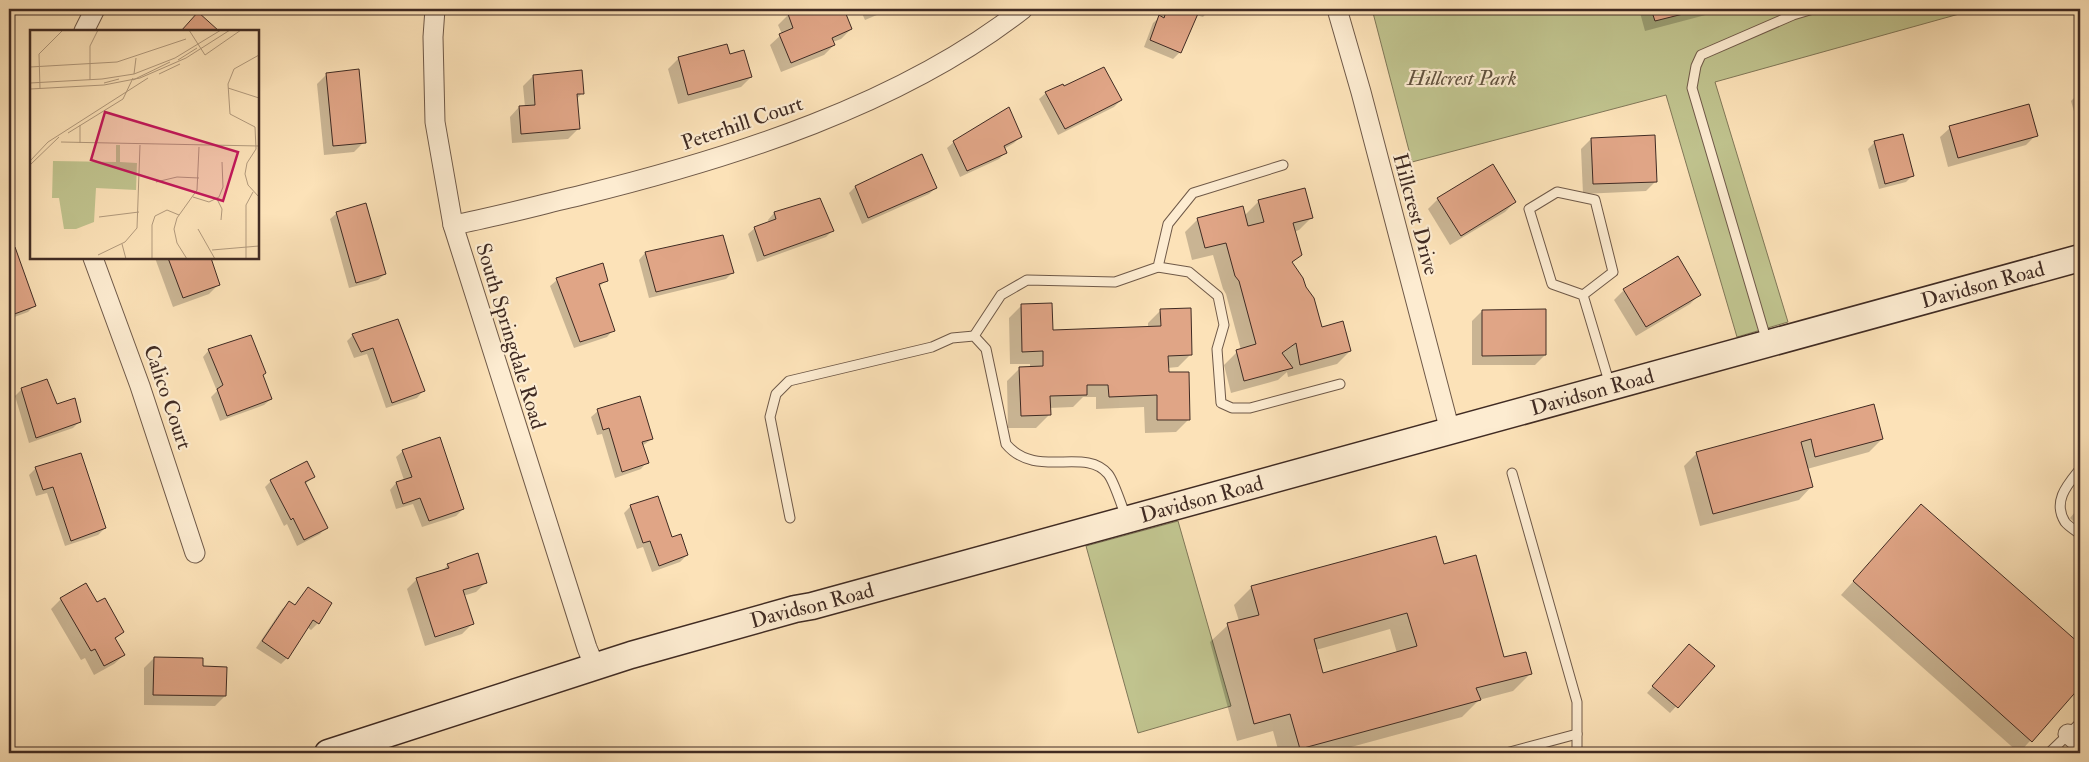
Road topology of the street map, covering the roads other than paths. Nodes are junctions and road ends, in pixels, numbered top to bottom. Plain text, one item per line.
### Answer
1 (95, 9) edge
2 (435, 9) edge
3 (1023, 9) edge
4 (1337, 9) edge
5 (1813, 9) edge
6 (84, 30) edge
7 (1283, 165) dead end
8 (453, 225) junction
9 (2080, 258) edge
10 (93, 259) edge
11 (1158, 267) junction
12 (1583, 295) junction
13 (974, 336) junction
14 (1767, 344) junction
15 (1340, 384) dead end
16 (1611, 387) junction
17 (1450, 431) junction
18 (2080, 469) edge
19 (1512, 473) dead end
20 (790, 518) dead end
21 (1127, 520) junction
22 (2080, 534) edge
23 (195, 553) dead end
24 (595, 667) junction
25 (2076, 733) edge
26 (1577, 734) junction
27 (328, 753) edge
28 (1506, 753) edge
29 (1577, 753) edge
30 (2049, 753) edge

1 - 6 street
2 - 8 street, South Springdale Road
3 - 8 street, Peterhill Court
4 - 17 street, Hillcrest Drive
5 - 14 lane
7 - 11 lane
8 - 24 street, South Springdale Road
9 - 14 street, Davidson Road
10 - 23 street, Calico Court
11 - 13 lane
11 - 15 lane
12 - 12 lane
12 - 16 lane
13 - 20 lane
13 - 21 lane
14 - 16 street, Davidson Road
16 - 17 street, Davidson Road
17 - 21 street, Davidson Road
18 - 22 lane
19 - 26 lane
21 - 24 street, Davidson Road
24 - 27 street, Davidson Road
25 - 30 lane
26 - 28 lane
26 - 29 lane

